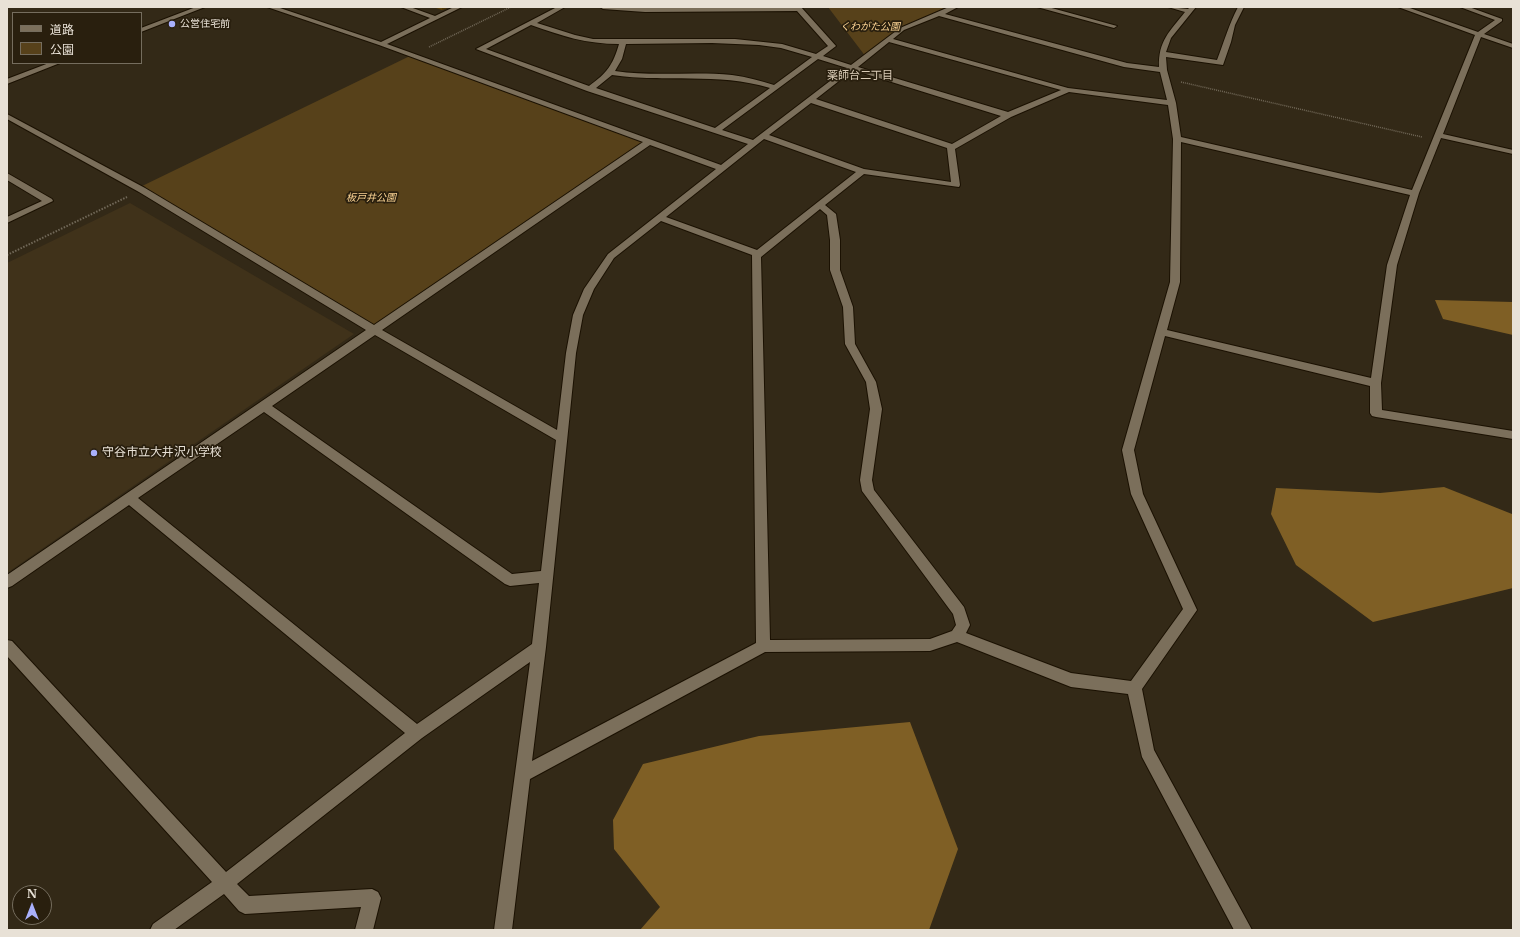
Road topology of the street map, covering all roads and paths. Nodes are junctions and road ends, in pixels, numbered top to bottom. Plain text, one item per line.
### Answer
1 (202, 7) edge
2 (270, 7) edge
3 (404, 7) edge
4 (459, 7) edge
5 (511, 7) edge
6 (562, 7) edge
7 (604, 7) edge
8 (955, 7) edge
9 (1040, 7) edge
10 (1171, 7) edge
11 (1241, 7) edge
12 (1401, 7) edge
13 (1463, 7) edge
14 (1480, 7) edge
15 (798, 8) edge
16 (1191, 9) edge
17 (1473, 11) junction
18 (938, 14) junction
19 (435, 18) junction
20 (531, 23) junction
21 (1114, 26) dead end
22 (142, 30) edge
23 (1478, 34) junction
24 (888, 40) junction
25 (623, 42) junction
26 (381, 44) junction
27 (1513, 46) edge
28 (1162, 54) junction
29 (412, 56) junction
30 (819, 56) junction
31 (53, 64) edge
32 (851, 68) junction
33 (611, 72) junction
34 (1164, 74) junction
35 (7, 82) edge
36 (776, 88) junction
37 (590, 89) junction
38 (1068, 90) junction
39 (810, 100) junction
40 (1172, 103) junction
41 (1008, 115) junction
42 (7, 116) edge
43 (718, 130) junction
44 (763, 136) junction
45 (1437, 138) junction
46 (1177, 139) junction
47 (648, 142) junction
48 (755, 144) junction
49 (953, 147) junction
50 (1513, 152) edge
51 (722, 168) junction
52 (862, 171) junction
53 (7, 176) edge
54 (142, 190) junction
55 (1415, 193) junction
56 (820, 204) junction
57 (659, 217) junction
58 (7, 220) edge
59 (758, 254) junction
60 (7, 255) edge
61 (374, 330) junction
62 (1161, 332) junction
63 (1376, 383) junction
64 (264, 406) junction
65 (1513, 435) edge
66 (561, 438) junction
67 (129, 498) junction
68 (547, 576) junction
69 (7, 582) edge
70 (957, 636) junction
71 (7, 646) edge
72 (763, 646) junction
73 (539, 647) junction
74 (1134, 688) junction
75 (417, 732) junction
76 (524, 774) junction
77 (225, 883) junction
78 (159, 930) edge
79 (364, 930) edge
80 (503, 930) edge
81 (1243, 930) edge

1 - 22 street
2 - 26 street
3 - 19 street
4 - 19 street
5 - 29 path
6 - 20 street
7 - 15 street
8 - 18 street
9 - 21 street
10 - 16 street
11 - 28 street
12 - 23 street
13 - 17 street
14 - 17 street
15 - 30 street
16 - 28 street
17 - 23 street
18 - 24 street
18 - 34 street
19 - 26 street
20 - 25 street
20 - 37 street
23 - 27 street
23 - 45 street
24 - 32 street
24 - 38 street
25 - 30 street
25 - 33 street
26 - 29 street
28 - 34 street
29 - 47 street
30 - 32 street
30 - 36 street
31 - 35 street
32 - 39 street
32 - 41 street
33 - 36 street
33 - 37 street
34 - 40 street
34 - 45 path
36 - 43 street
37 - 43 street
38 - 40 street
38 - 41 street
39 - 44 street
39 - 49 street
40 - 46 street
41 - 49 street
42 - 54 street
43 - 48 street
44 - 48 street
44 - 52 street
45 - 50 street
45 - 55 street
46 - 55 street
46 - 62 street
47 - 51 street
47 - 61 street
48 - 51 street
49 - 52 street
51 - 57 street
52 - 56 street
53 - 58 street
54 - 60 path
54 - 61 street
55 - 63 street
56 - 59 street
56 - 70 street
57 - 59 street
57 - 66 street
59 - 72 street
61 - 64 street
61 - 66 street
62 - 63 street
62 - 74 street
63 - 65 street
64 - 67 street
64 - 68 street
66 - 68 street
67 - 69 street
67 - 75 street
68 - 73 street
70 - 72 street
70 - 74 street
71 - 77 street
72 - 76 street
73 - 75 street
73 - 76 street
74 - 81 street
75 - 77 street
76 - 80 street
77 - 78 street
77 - 79 street

